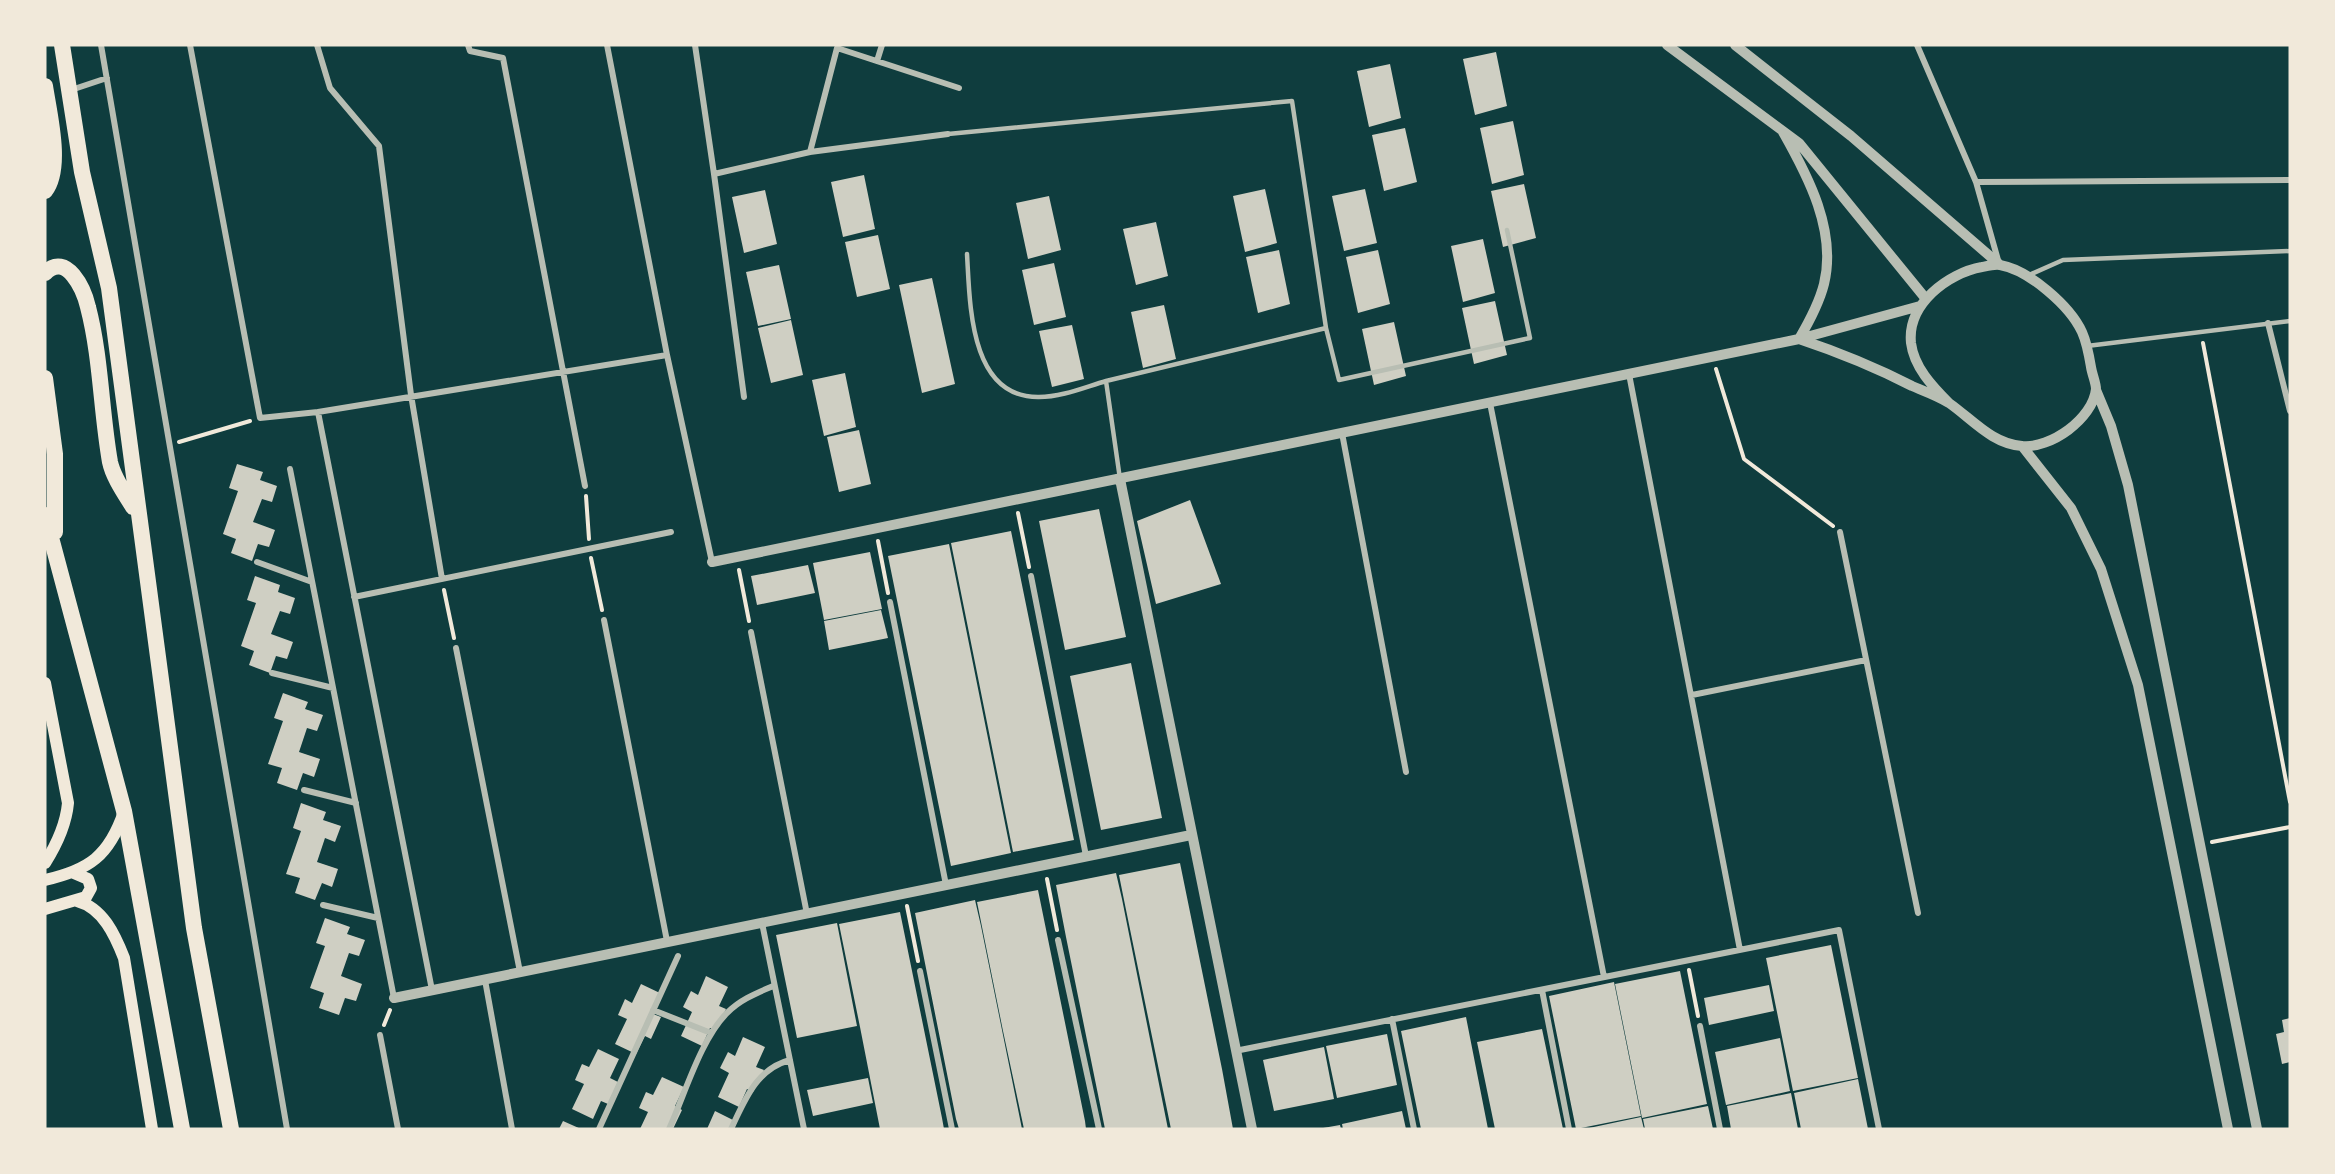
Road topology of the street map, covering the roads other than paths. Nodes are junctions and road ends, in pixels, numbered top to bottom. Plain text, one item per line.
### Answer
1 (62, 45) edge
2 (100, 45) edge
3 (190, 45) edge
4 (317, 45) edge
5 (468, 45) edge
6 (607, 45) edge
7 (695, 45) edge
8 (882, 45) edge
9 (1667, 45) edge
10 (1735, 45) edge
11 (1917, 45) edge
12 (877, 61) junction
13 (107, 78) junction
14 (45, 86) edge
15 (959, 88) dead end
16 (70, 90) junction
17 (1783, 132) junction
18 (948, 134) joint
19 (810, 152) junction
20 (714, 174) junction
21 (2290, 180) edge
22 (1976, 182) junction
23 (45, 191) edge
24 (1507, 230) dead end
25 (2290, 251) edge
26 (967, 254) dead end
27 (1999, 264) junction
28 (45, 273) edge
29 (2027, 276) junction
30 (1923, 302) junction
31 (2290, 321) edge
32 (2268, 323) junction
33 (1326, 328) junction
34 (1799, 339) junction
35 (2087, 346) junction
36 (668, 355) junction
37 (564, 370) junction
38 (1629, 374) junction
39 (45, 378) edge
40 (1106, 381) junction
41 (2096, 390) junction
42 (411, 395) junction
43 (744, 397) dead end
44 (1490, 403) junction
45 (1948, 403) junction
46 (2290, 411) edge
47 (318, 412) junction
48 (1342, 433) junction
49 (2022, 446) junction
50 (290, 469) dead end
51 (1120, 479) junction
52 (585, 486) dead end
53 (45, 515) edge
54 (138, 519) junction
55 (671, 532) dead end
56 (1840, 532) road end
57 (56, 556) junction
58 (257, 562) dead end
59 (712, 562) joint
60 (1031, 576) road end
61 (442, 579) junction
62 (312, 582) junction
63 (354, 597) junction
64 (890, 602) road end
65 (604, 620) dead end
66 (752, 632) road end
67 (456, 648) road end
68 (1866, 660) junction
69 (272, 673) dead end
70 (45, 683) edge
71 (333, 688) junction
72 (1692, 695) junction
73 (1406, 772) dead end
74 (304, 790) dead end
75 (356, 803) junction
76 (124, 811) junction
77 (1191, 835) junction
78 (1086, 856) junction
79 (45, 863) edge
80 (74, 873) junction
81 (45, 880) edge
82 (946, 885) junction
83 (76, 901) junction
84 (323, 905) dead end
85 (45, 909) edge
86 (1918, 913) dead end
87 (807, 914) junction
88 (378, 918) junction
89 (762, 923) junction
90 (1058, 940) road end
91 (667, 941) junction
92 (1740, 950) junction
93 (678, 956) dead end
94 (920, 971) road end
95 (520, 972) junction
96 (1604, 977) junction
97 (485, 980) junction
98 (773, 986) junction
99 (432, 990) junction
100 (1542, 990) junction
101 (394, 998) joint
102 (653, 1010) junction
103 (1392, 1019) junction
104 (1700, 1026) road end
105 (711, 1033) junction
106 (380, 1035) road end
107 (1235, 1051) junction
108 (790, 1060) junction
109 (152, 1129) edge
110 (182, 1129) edge
111 (231, 1129) edge
112 (287, 1129) edge
113 (398, 1129) edge
114 (512, 1129) edge
115 (599, 1129) edge
116 (669, 1129) edge
117 (731, 1129) edge
118 (804, 1129) edge
119 (952, 1129) edge
120 (1099, 1129) edge
121 (1252, 1129) edge
122 (1414, 1129) edge
123 (1569, 1129) edge
124 (1720, 1129) edge
125 (1879, 1129) edge
126 (2228, 1129) edge
127 (2257, 1129) edge

1 - 16 highway
2 - 13 street
3 - 47 street
4 - 42 street
5 - 37 street
6 - 36 street
7 - 20 street
8 - 12 street
9 - 17 street
10 - 27 street
11 - 22 street
12 - 15 street
12 - 19 street
13 - 16 street
13 - 112 street
14 - 23 highway
16 - 54 highway
17 - 30 street
17 - 34 street
18 - 19 street
18 - 33 lane
19 - 20 street
20 - 43 street
21 - 22 street
22 - 27 street
24 - 33 lane
25 - 29 lane
26 - 40 lane
27 - 29 street
27 - 30 street
28 - 54 highway
29 - 35 street
30 - 34 street
30 - 45 street
31 - 32 lane
32 - 35 lane
32 - 46 street
33 - 40 lane
34 - 38 street
34 - 45 street
35 - 41 street
36 - 37 street
36 - 59 street
37 - 42 street
37 - 52 street
38 - 44 street
38 - 72 street
39 - 57 highway
40 - 51 lane
41 - 49 street
41 - 127 street
42 - 47 street
42 - 61 street
44 - 48 street
44 - 96 street
45 - 49 street
47 - 63 street
48 - 51 street
48 - 73 street
49 - 126 street
50 - 62 street
51 - 59 street
51 - 77 street
53 - 57 highway
54 - 111 highway
55 - 61 street
56 - 68 street
57 - 76 highway
58 - 62 street
60 - 78 street
61 - 63 street
62 - 71 street
63 - 99 street
64 - 82 street
65 - 91 street
66 - 87 street
67 - 95 street
68 - 72 street
68 - 86 street
69 - 71 street
70 - 79 main road
71 - 75 street
72 - 92 street
74 - 75 street
75 - 88 street
76 - 80 main road
76 - 110 highway
77 - 78 street
77 - 107 street
78 - 82 street
80 - 81 main road
80 - 83 main road
82 - 87 street
83 - 85 main road
83 - 109 main road
84 - 88 street
87 - 89 street
88 - 101 street
89 - 91 street
89 - 98 street
90 - 120 street
91 - 95 street
92 - 96 street
92 - 125 street
93 - 102 street
94 - 119 street
95 - 97 street
96 - 100 street
97 - 99 street
97 - 114 street
98 - 105 street
98 - 108 street
99 - 101 street
100 - 103 street
100 - 123 street
102 - 105 street
102 - 115 street
103 - 107 street
103 - 122 street
104 - 124 street
105 - 116 street
106 - 113 street
107 - 121 street
108 - 117 street
108 - 118 street

